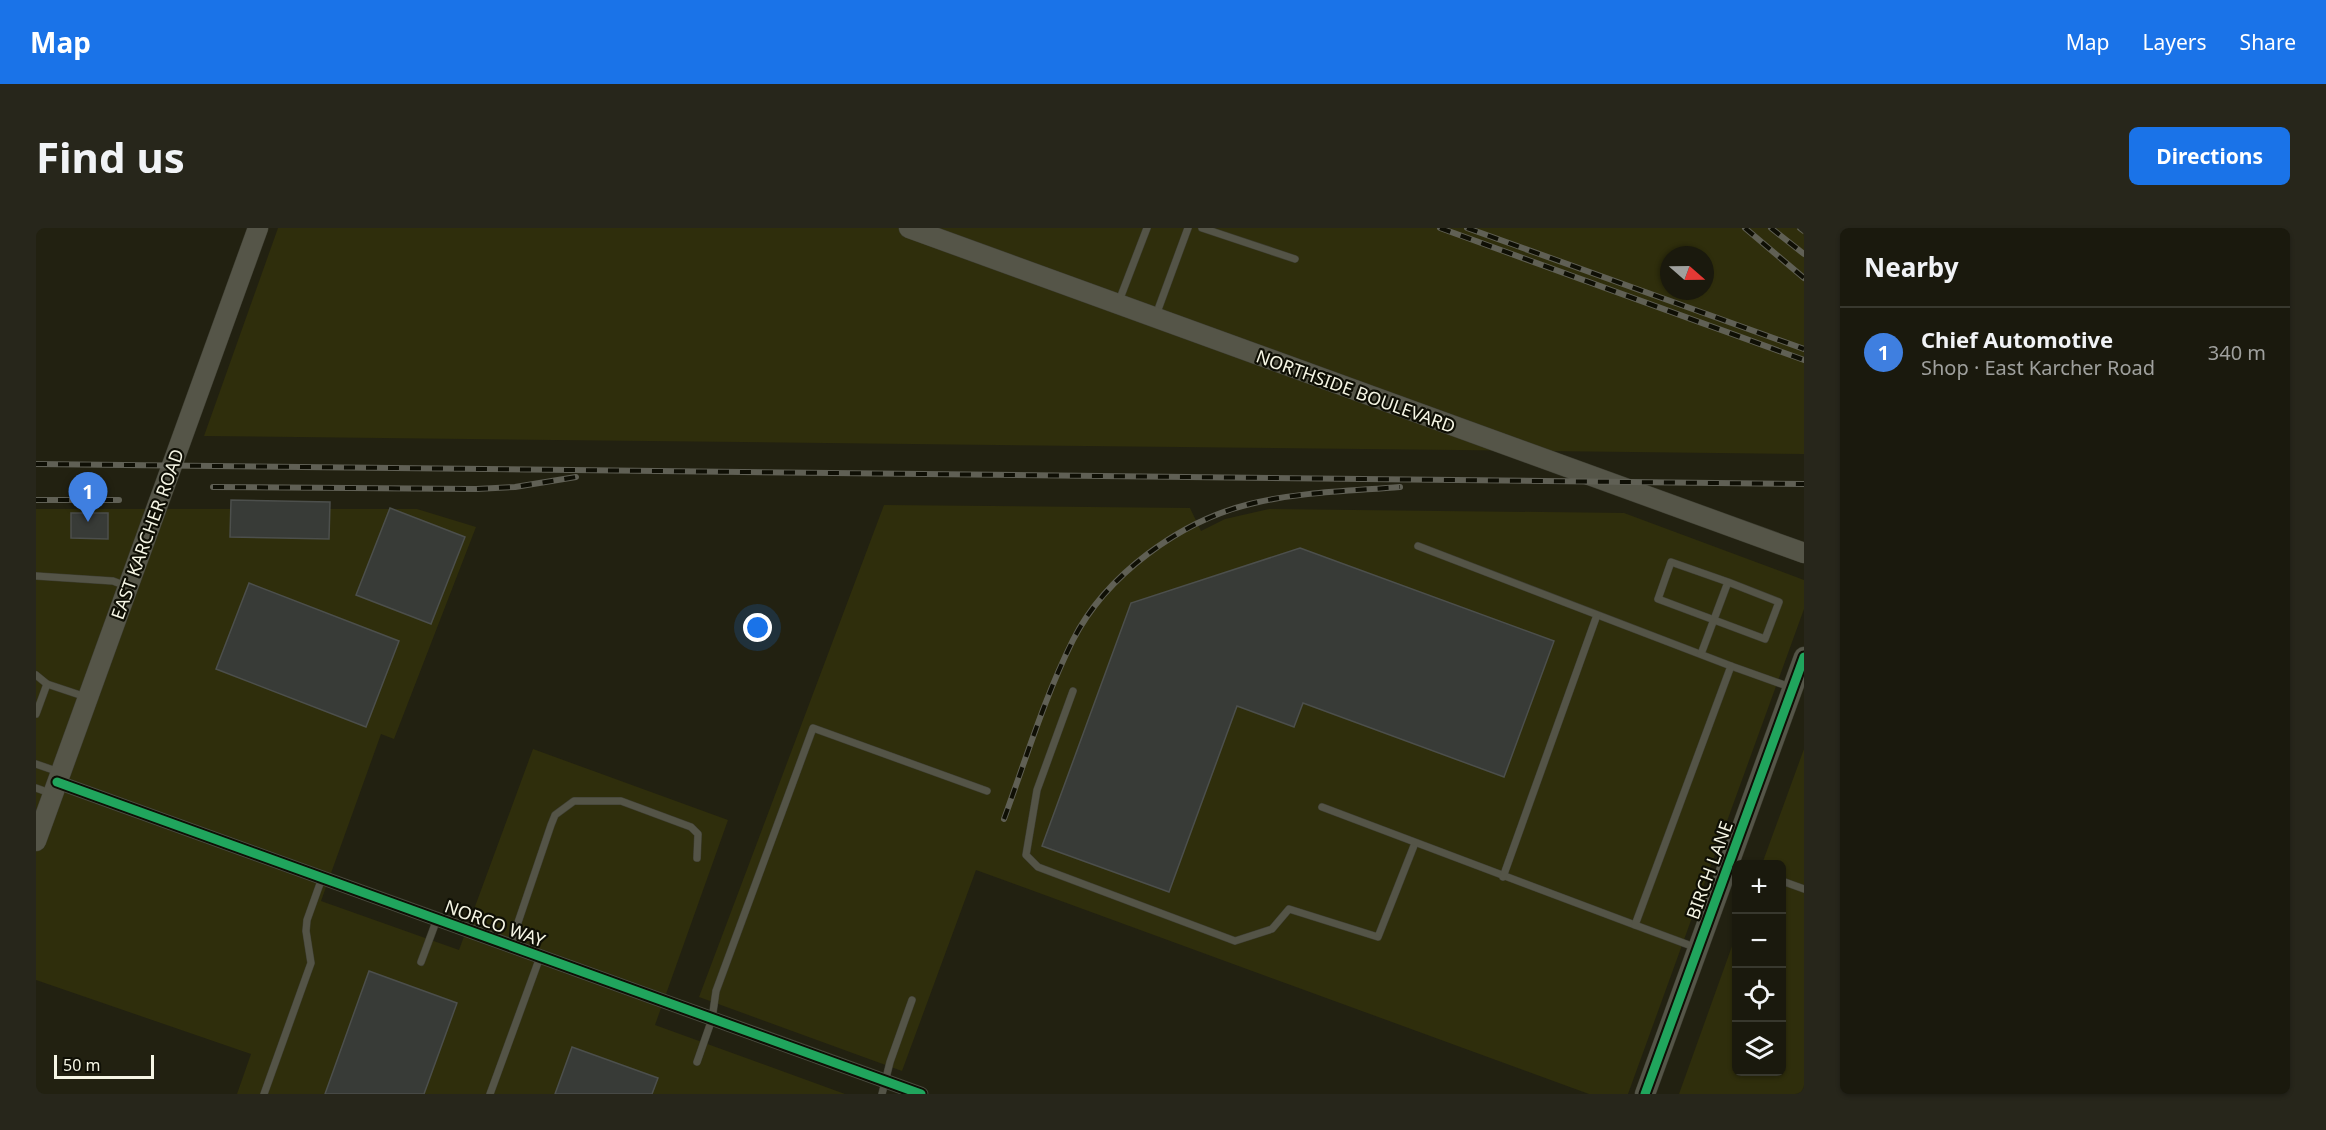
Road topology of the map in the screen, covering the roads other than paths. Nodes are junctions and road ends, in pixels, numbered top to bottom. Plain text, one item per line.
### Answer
1 (258, 228) edge
2 (909, 228) edge
3 (1147, 228) edge
4 (1188, 228) edge
5 (1202, 228) edge
6 (1295, 259) dead end
7 (1117, 304) junction
8 (1155, 318) junction
9 (1418, 546) dead end
10 (1804, 553) edge
11 (36, 576) edge
12 (1728, 582) junction
13 (128, 586) junction
14 (1597, 615) junction
15 (1714, 619) junction
16 (1701, 654) junction
17 (1804, 657) edge
18 (1731, 666) junction
19 (36, 675) edge
20 (47, 684) junction
21 (1793, 688) junction
22 (1073, 691) dead end
23 (88, 697) junction
24 (36, 714) edge
25 (36, 764) edge
26 (52, 784) edge
27 (987, 791) dead end
28 (1322, 807) dead end
29 (36, 841) edge
30 (1415, 843) junction
31 (697, 858) dead end
32 (1734, 860) edge
33 (1732, 865) edge
34 (1503, 877) junction
35 (322, 878) junction
36 (1786, 882) edge
37 (1804, 889) edge
38 (437, 919) junction
39 (1635, 925) junction
40 (510, 945) junction
41 (1698, 948) junction
42 (540, 957) junction
43 (422, 962) dead end
44 (912, 1000) dead end
45 (712, 1019) junction
46 (697, 1062) dead end
47 (884, 1088) edge
48 (264, 1094) edge
49 (490, 1094) edge
50 (921, 1094) edge
51 (1645, 1094) edge

1 - 13 main road, EAST KARCHER ROAD
2 - 7 main road, NORTHSIDE BOULEVARD
3 - 7 lane
4 - 8 lane
5 - 6 lane
7 - 8 main road, NORTHSIDE BOULEVARD
8 - 10 main road, NORTHSIDE BOULEVARD
9 - 14 lane
11 - 13 lane
12 - 15 lane
12 - 15 lane
12 - 15 lane
13 - 23 main road, EAST KARCHER ROAD
14 - 16 lane
14 - 34 lane
15 - 16 lane
16 - 18 lane
17 - 21 main road, BIRCH LANE
18 - 21 lane
18 - 39 lane
19 - 20 lane
20 - 23 lane
20 - 24 lane
21 - 32 main road, BIRCH LANE
22 - 30 lane
23 - 26 main road, EAST KARCHER ROAD
25 - 26 lane
26 - 29 main road, EAST KARCHER ROAD
26 - 35 street, NORCO WAY
27 - 45 lane
28 - 30 lane
30 - 34 lane
31 - 40 lane
33 - 41 main road, BIRCH LANE
34 - 39 lane
35 - 38 street, NORCO WAY
35 - 48 lane
36 - 37 lane
38 - 40 street, NORCO WAY
38 - 43 lane
39 - 41 lane
40 - 42 street, NORCO WAY
41 - 51 main road, BIRCH LANE
42 - 45 street, NORCO WAY
42 - 49 lane
44 - 47 lane
45 - 46 lane
45 - 47 street, NORCO WAY
47 - 50 street, NORCO WAY

